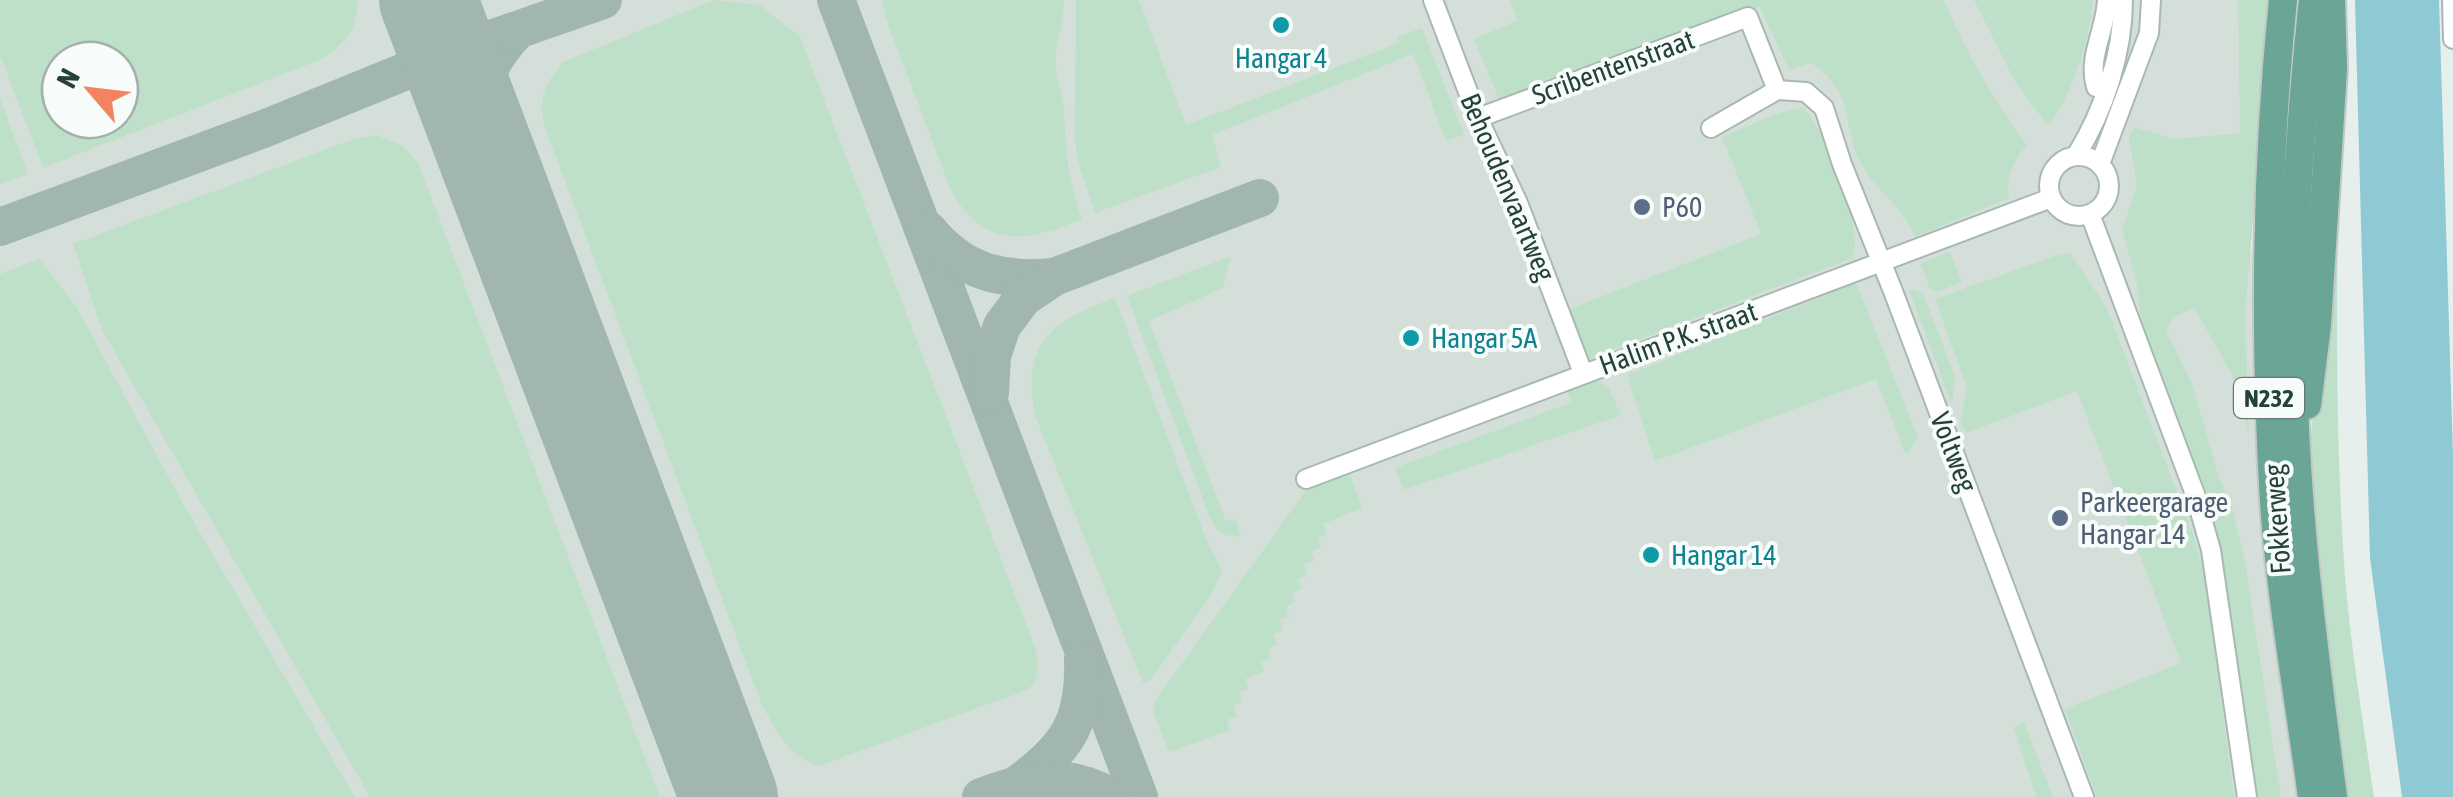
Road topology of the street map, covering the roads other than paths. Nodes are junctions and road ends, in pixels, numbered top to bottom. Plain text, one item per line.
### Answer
1 (1434, 0) edge
2 (2107, 0) edge
3 (2124, 0) edge
4 (2151, 0) edge
5 (2283, 0) edge
6 (2314, 0) edge
7 (2331, 0) edge
8 (2452, 0) edge
9 (2453, 39) edge
10 (1778, 90) junction
11 (2098, 95) junction
12 (1478, 118) junction
13 (1712, 128) dead end
14 (2076, 156) junction
15 (2100, 164) junction
16 (2051, 198) junction
17 (2090, 214) junction
18 (1881, 262) junction
19 (1583, 373) junction
20 (2296, 445) junction
21 (1306, 479) dead end
22 (2084, 797) edge
23 (2246, 797) edge
24 (2312, 797) edge
25 (2333, 797) edge

1 - 12 street, Behoudenvaartweg
2 - 11 street
3 - 11 street
4 - 15 street
5 - 24 main road, Fokkerweg / N232
6 - 20 main road, Fokkerweg / N232
7 - 20 main road, N232
8 - 9 street
10 - 12 street, Scribentenstraat
10 - 13 street
10 - 18 street, Voltweg
11 - 14 street
12 - 19 street, Behoudenvaartweg
14 - 15 street
14 - 16 street
15 - 17 street
16 - 17 street
16 - 18 street, Halim P.K. straat
17 - 23 street
18 - 19 street, Halim P.K. straat
18 - 22 street, Voltweg
19 - 21 street, Halim P.K. straat
20 - 25 main road, Fokkerweg / N232

